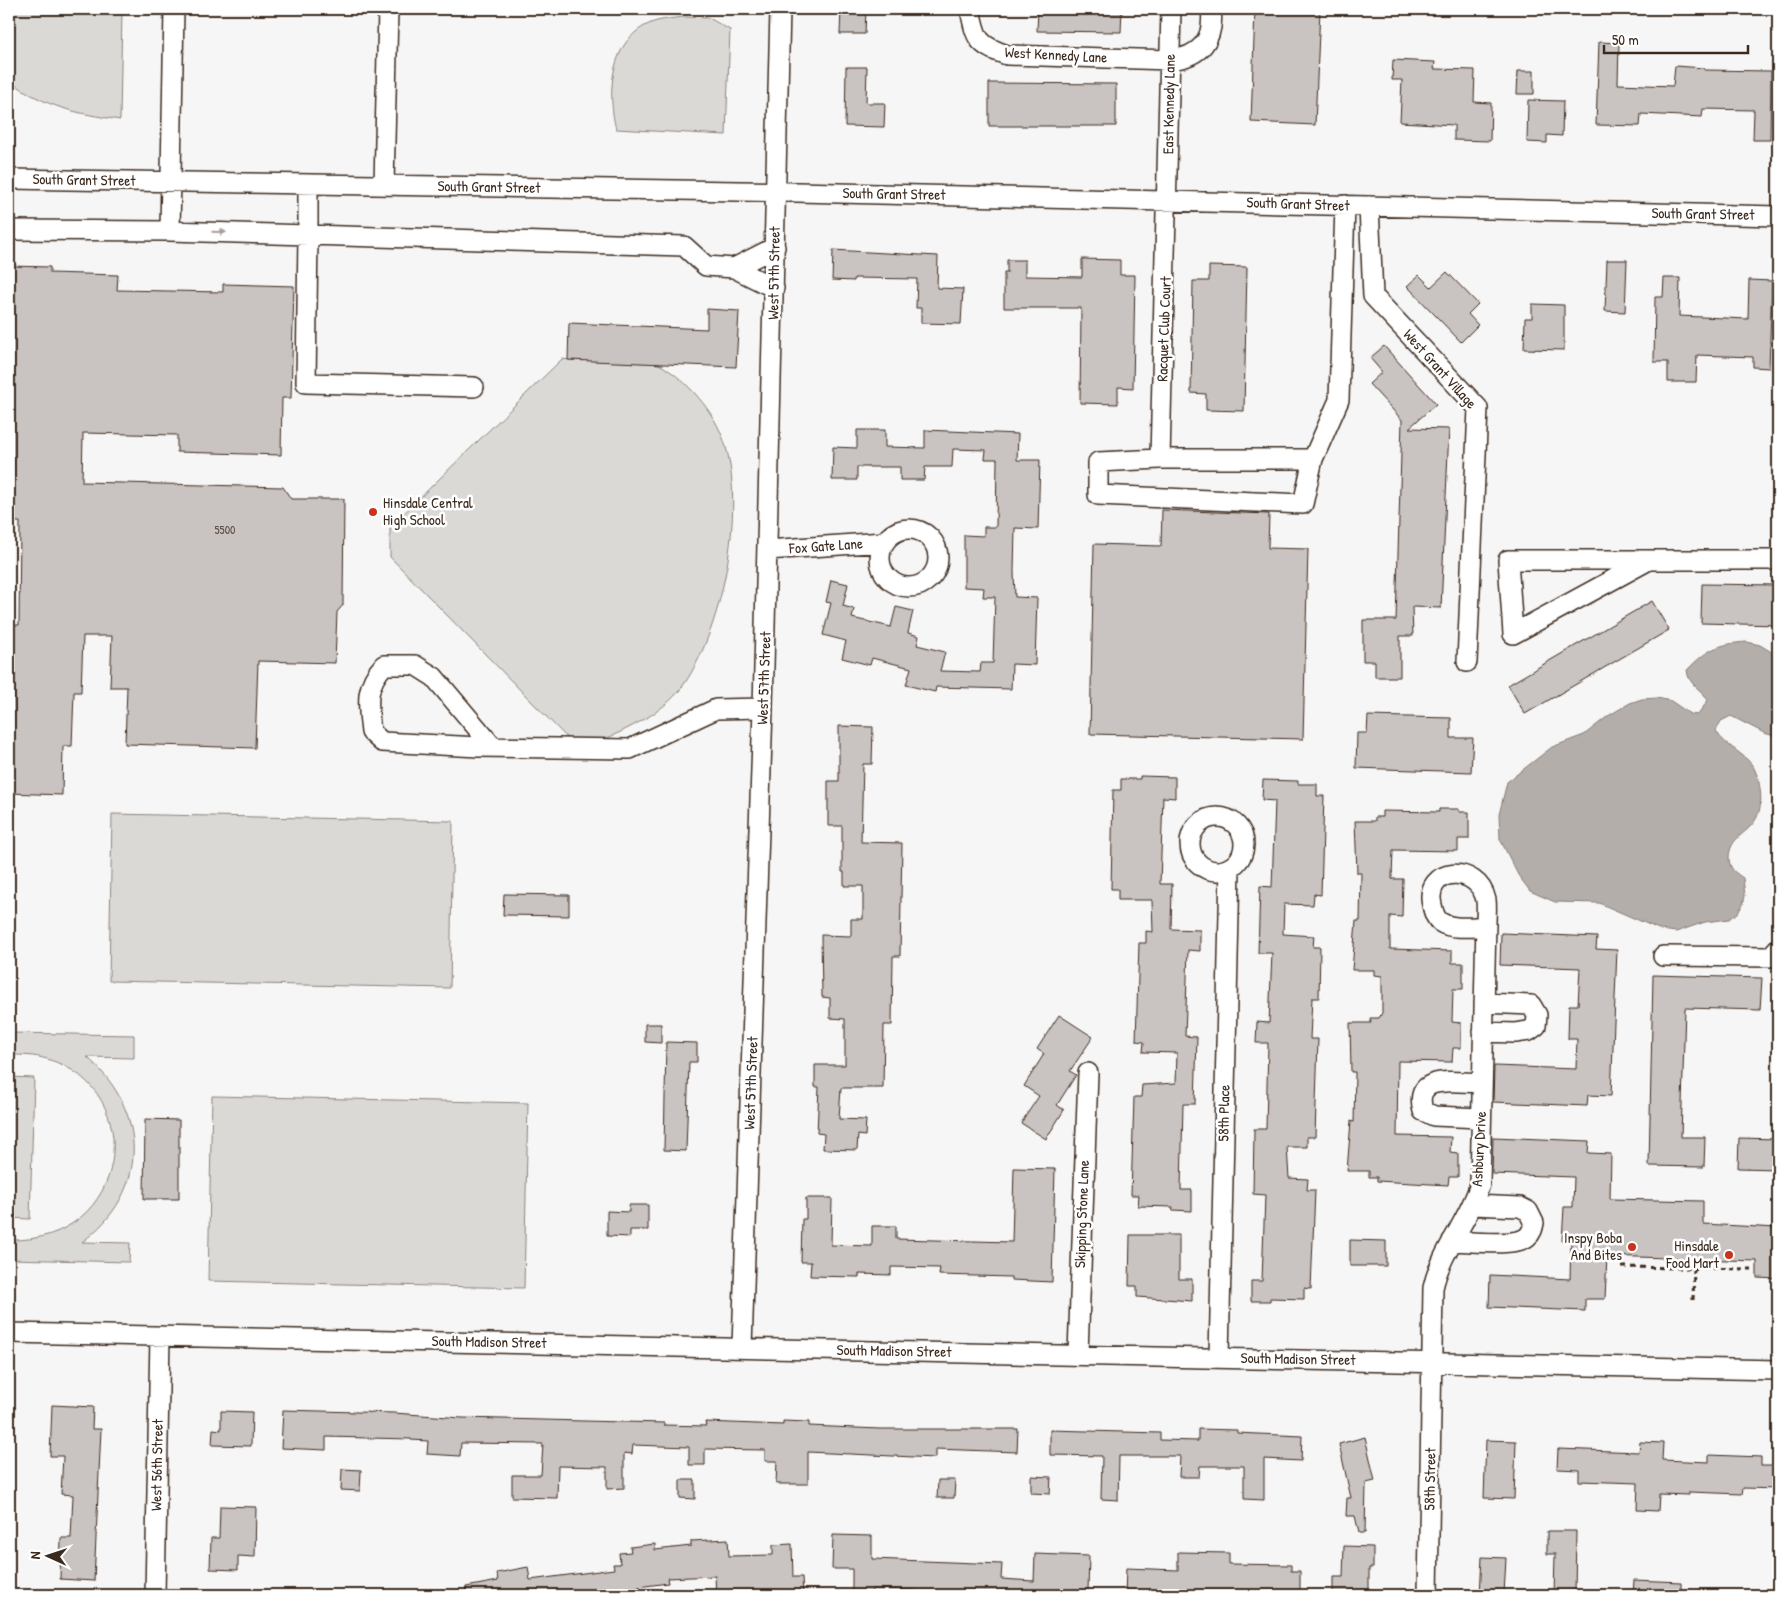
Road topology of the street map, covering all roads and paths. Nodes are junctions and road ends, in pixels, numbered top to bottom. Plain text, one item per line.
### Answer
1 (174, 9) edge
2 (388, 9) edge
3 (780, 9) edge
4 (970, 9) edge
5 (1171, 9) edge
6 (1211, 9) edge
7 (1170, 60) junction
8 (9, 179) edge
9 (172, 181) junction
10 (308, 184) junction
11 (384, 185) junction
12 (776, 191) junction
13 (1168, 200) junction
14 (1345, 205) junction
15 (1369, 206) junction
16 (1778, 216) edge
17 (9, 230) edge
18 (170, 231) junction
19 (308, 236) junction
20 (775, 247) junction
21 (734, 268) junction
22 (774, 288) junction
23 (474, 386) dead end
24 (1313, 458) junction
25 (1160, 459) junction
26 (884, 542) dead end
27 (768, 550) junction
28 (1649, 560) junction
29 (1778, 560) edge
30 (1467, 662) dead end
31 (763, 708) junction
32 (493, 747) junction
33 (1230, 869) dead end
34 (1486, 926) dead end
35 (1778, 948) edge
36 (1663, 956) dead end
37 (1484, 1003) junction
38 (1483, 1032) junction
39 (1088, 1073) dead end
40 (1481, 1083) junction
41 (1481, 1118) junction
42 (1473, 1205) junction
43 (1452, 1241) junction
44 (1622, 1267) dead end
45 (1694, 1268) junction
46 (1752, 1269) dead end
47 (1693, 1300) dead end
48 (9, 1333) edge
49 (160, 1336) junction
50 (742, 1347) junction
51 (1078, 1354) junction
52 (1218, 1357) junction
53 (1433, 1362) junction
54 (1778, 1370) edge
55 (155, 1595) edge
56 (1428, 1595) edge

1 - 9 street
2 - 11 street
3 - 12 street, West 57th Street
4 - 7 street, West Kennedy Lane
5 - 7 street, East Kennedy Lane
6 - 7 street, West Kennedy Lane
7 - 13 street, East Kennedy Lane
8 - 9 street, South Grant Street
9 - 10 street, South Grant Street
9 - 18 street
10 - 11 street, South Grant Street
10 - 19 street
11 - 12 street, South Grant Street
12 - 13 street, South Grant Street
12 - 20 street, West 57th Street
13 - 14 street, South Grant Street
13 - 25 street, Racquet Club Court
14 - 15 street, South Grant Street
14 - 24 street
15 - 16 street, South Grant Street
15 - 30 street, West Grant Village
17 - 18 street
18 -> 19 street
19 - 21 street
19 - 23 street
20 - 21 street
20 - 22 street, West 57th Street
21 - 22 street
22 - 27 street, West 57th Street
24 - 25 street
24 - 25 street
26 - 27 street, Fox Gate Lane
27 - 31 street, West 57th Street
28 - 28 street
28 - 29 street
31 - 32 street
31 - 50 street, West 57th Street
32 - 32 street
33 - 52 street, 58th Place
34 - 37 street, Ashbury Drive
35 - 36 street
37 - 38 street, Ashbury Drive
37 - 38 street
38 - 40 street, Ashbury Drive
39 - 51 street, Skipping Stone Lane
40 - 41 street, Ashbury Drive
40 - 41 street
41 - 42 street, Ashbury Drive
42 - 43 street, Ashbury Drive
42 - 43 street
43 - 53 street, Ashbury Drive
44 - 45 path
45 - 46 path
45 - 47 path
48 - 49 street, South Madison Street
49 - 50 street, South Madison Street
49 - 55 street, West 56th Street
50 - 51 street, South Madison Street
51 - 52 street, South Madison Street
52 - 53 street, South Madison Street
53 - 54 street, South Madison Street
53 - 56 street, 58th Street

